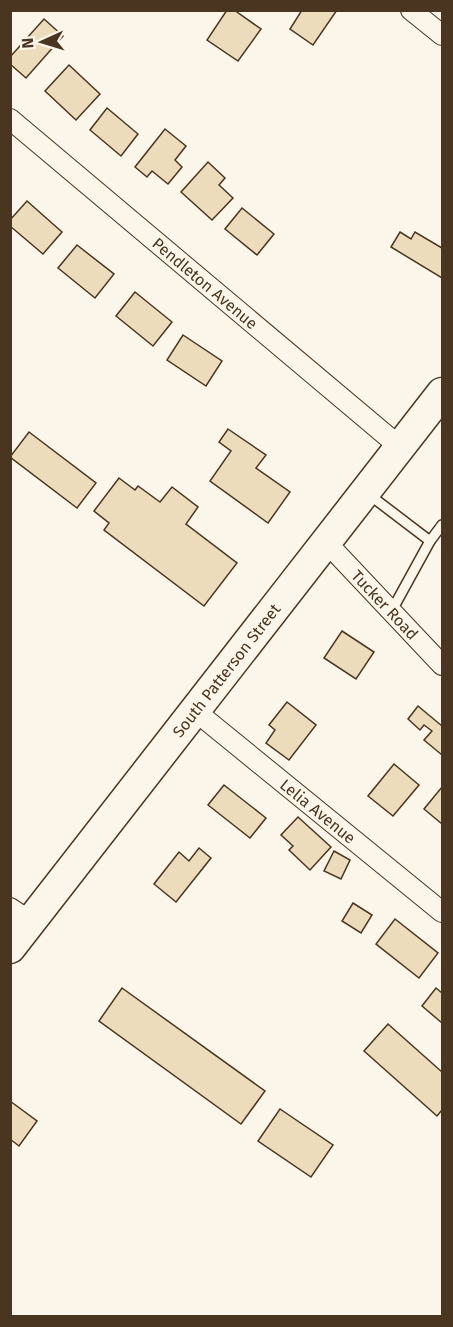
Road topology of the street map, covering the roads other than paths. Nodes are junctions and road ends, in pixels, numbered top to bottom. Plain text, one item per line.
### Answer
1 (411, 10) edge
2 (442, 35) edge
3 (10, 119) edge
4 (442, 393) edge
5 (400, 447) junction
6 (365, 492) junction
7 (442, 525) edge
8 (326, 542) junction
9 (430, 542) junction
10 (391, 612) junction
11 (442, 665) edge
12 (194, 710) junction
13 (442, 912) edge
14 (21, 915) edge
15 (10, 948) edge

1 - 2 street
3 - 5 street, Pendleton Avenue
4 - 5 main road, South Patterson Street
5 - 6 main road, South Patterson Street
6 - 8 main road, South Patterson Street
6 - 9 lane
7 - 9 lane
8 - 10 street, Tucker Road
8 - 12 main road, South Patterson Street
9 - 10 lane
10 - 11 street, Tucker Road
12 - 13 street, Lelia Avenue
12 - 14 main road, South Patterson Street
14 - 15 main road, South Patterson Street

